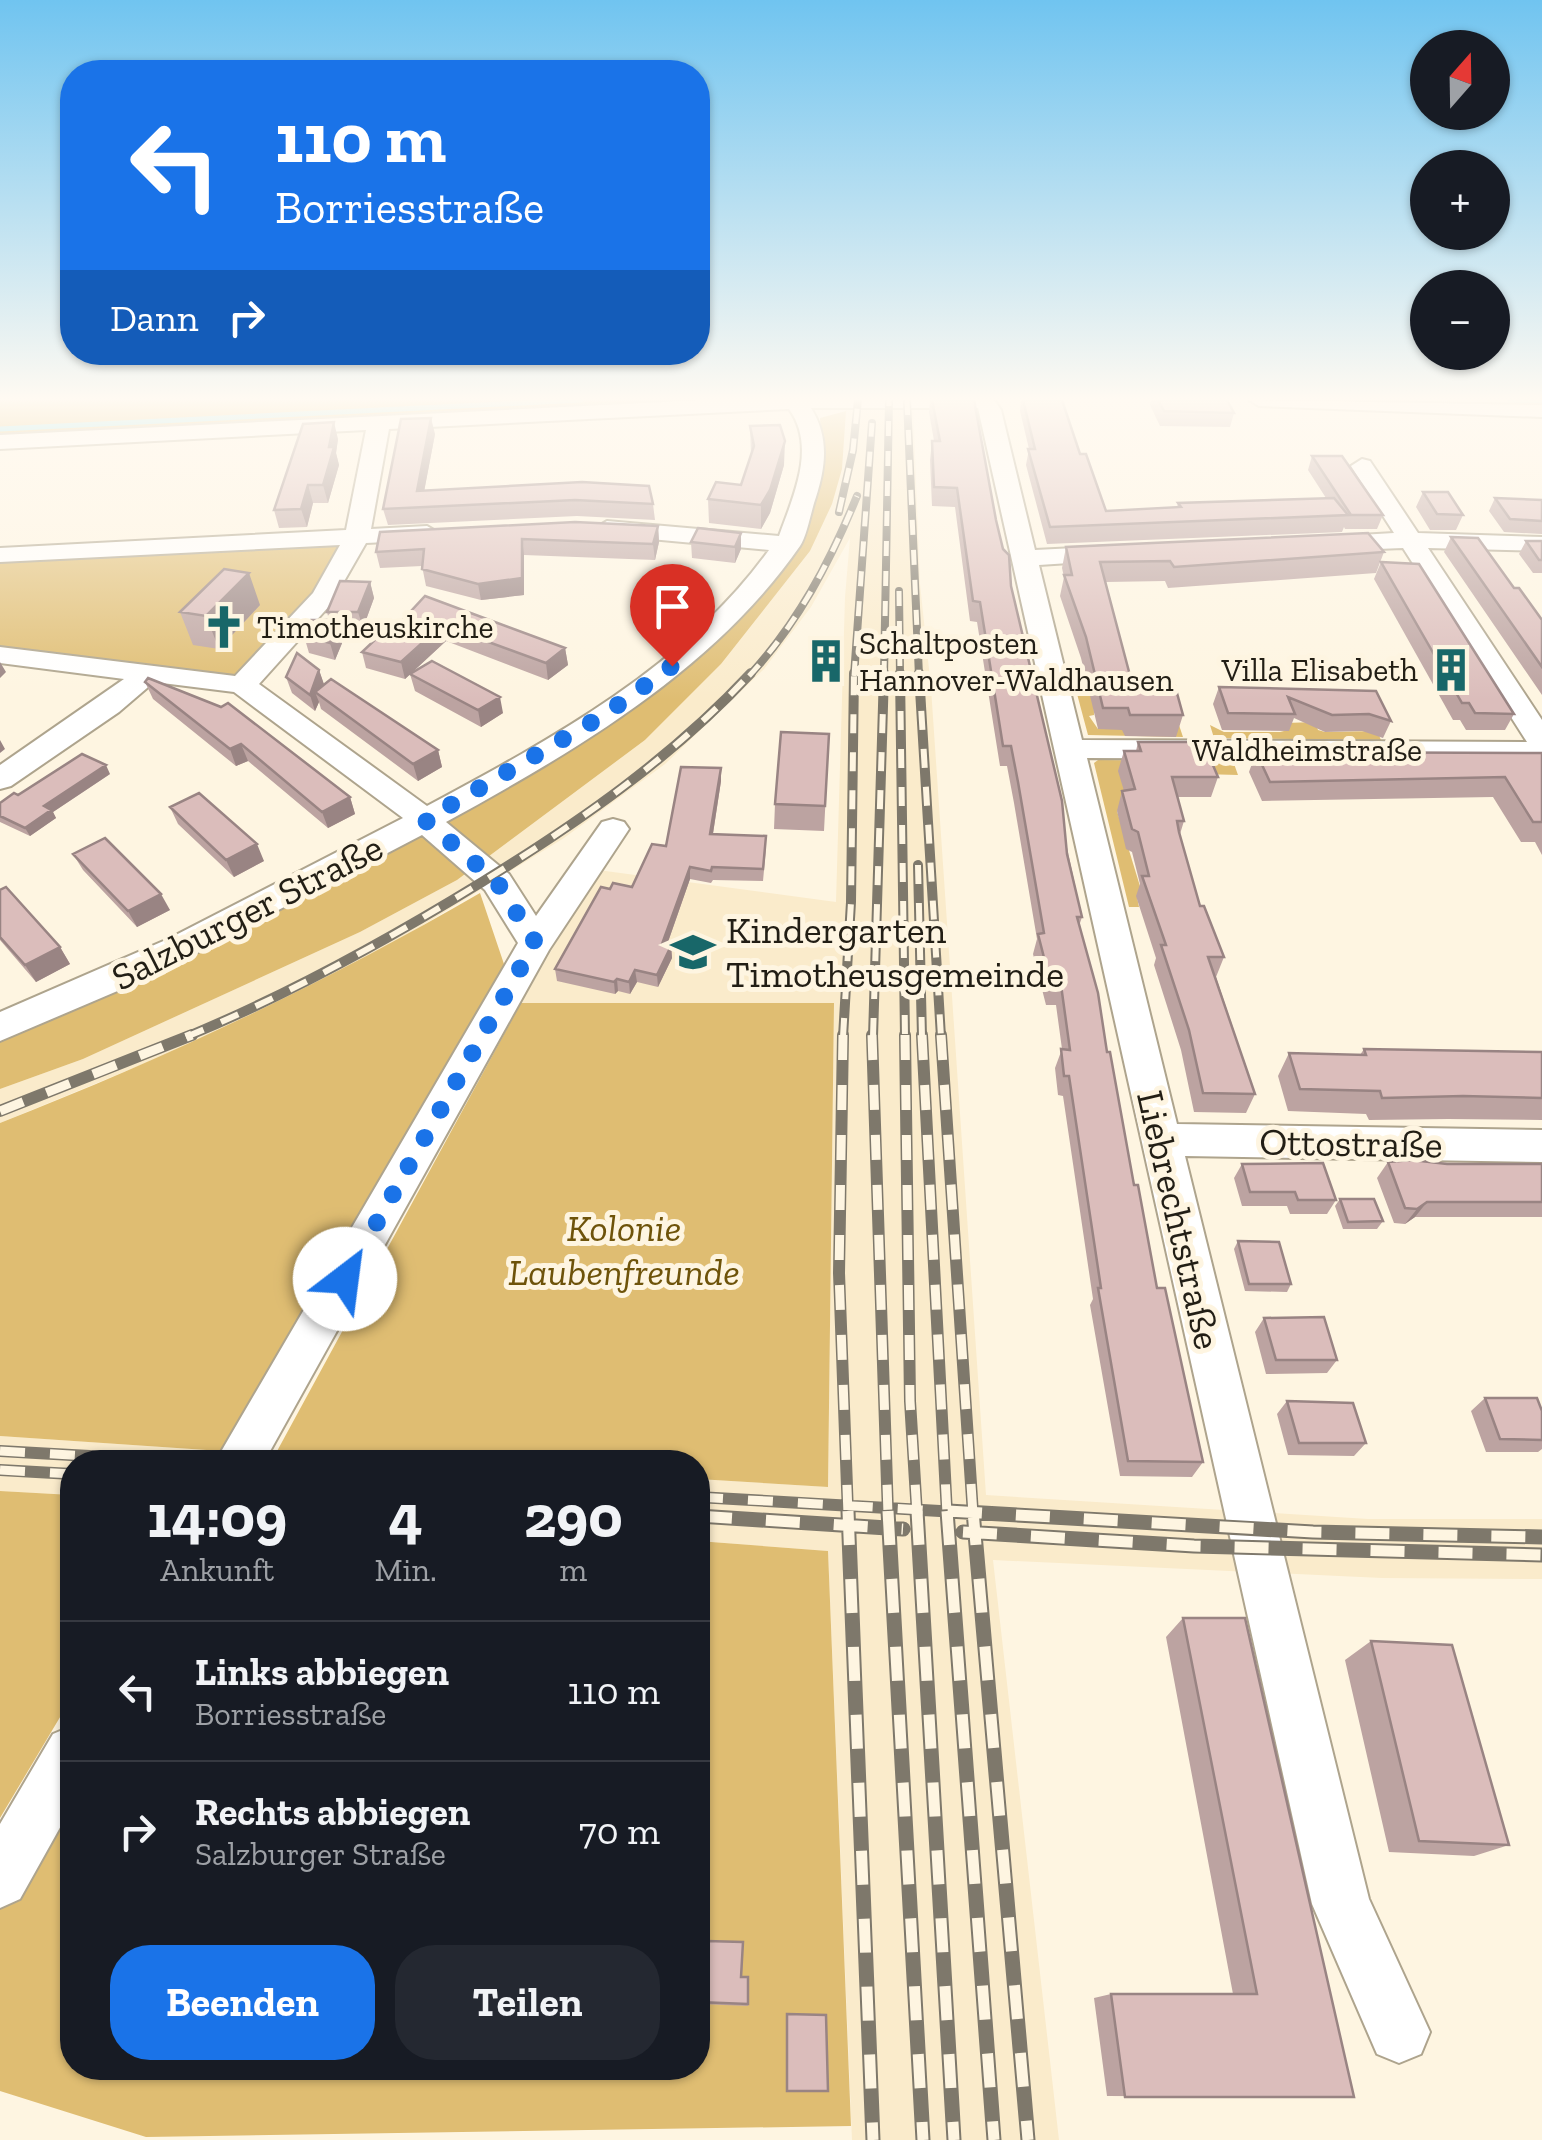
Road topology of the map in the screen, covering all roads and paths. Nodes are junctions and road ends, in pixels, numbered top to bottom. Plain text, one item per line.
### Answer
1 (363, 500) edge
2 (805, 500) edge
3 (1011, 500) edge
4 (1384, 500) edge
5 (577, 528) edge
6 (444, 532) edge
7 (356, 537) junction
8 (1410, 540) junction
9 (789, 544) junction
10 (1542, 544) edge
11 (1304, 545) edge
12 (1132, 553) edge
13 (0, 555) edge
14 (1025, 558) junction
15 (0, 655) edge
16 (148, 673) junction
17 (242, 685) junction
18 (1542, 742) edge
19 (1072, 748) junction
20 (1542, 751) edge
21 (0, 780) edge
22 (425, 820) junction
23 (613, 829) dead end
24 (535, 942) junction
25 (0, 1027) edge
26 (1160, 1140) junction
27 (1542, 1146) edge
28 (246, 1450) edge
29 (60, 1774) edge
30 (0, 1879) edge
31 (1399, 2032) dead end

1 - 7 street
2 - 9 street, Salzburger Straße
3 - 14 street, Liebrechtstraße
4 - 8 street
5 - 9 street
6 - 7 street
7 - 13 street
7 - 17 street
8 - 10 street
8 - 11 street
8 - 18 street
9 - 22 street, Salzburger Straße
12 - 14 street
14 - 19 street, Liebrechtstraße
15 - 16 street
16 - 17 street
16 - 21 street
17 - 22 street
19 - 20 street, Waldheimstraße
19 - 26 street, Liebrechtstraße
22 - 24 street
22 - 25 street, Salzburger Straße
23 - 24 street
24 - 28 street
26 - 27 street, Ottostraße
26 - 31 street, Liebrechtstraße
29 - 30 street

